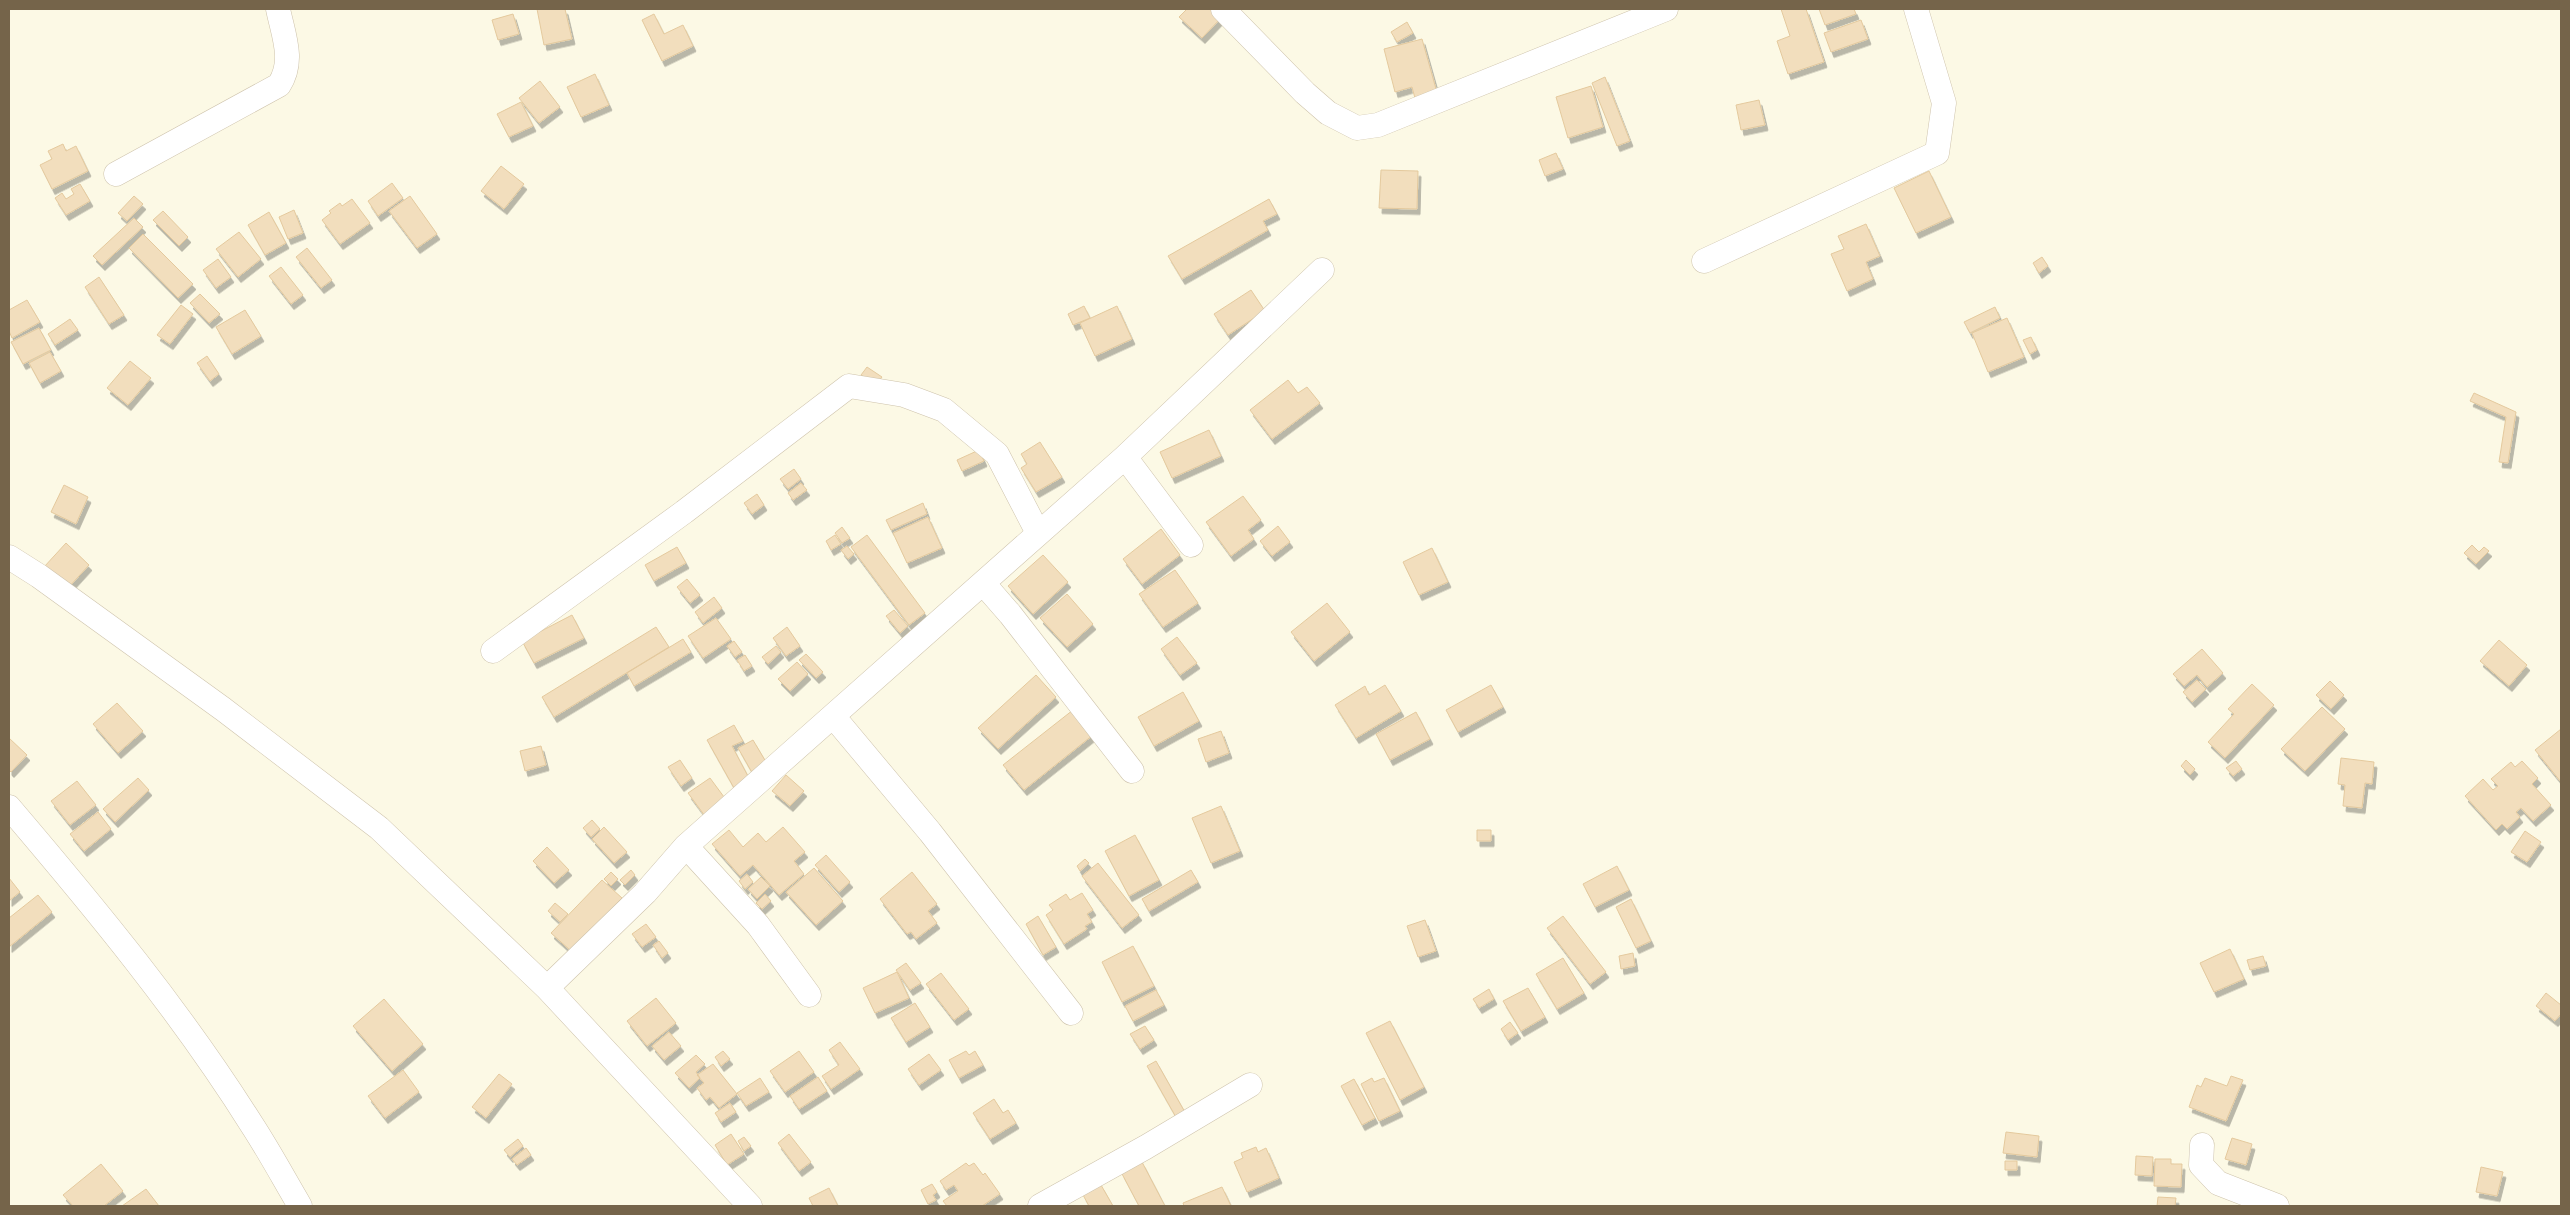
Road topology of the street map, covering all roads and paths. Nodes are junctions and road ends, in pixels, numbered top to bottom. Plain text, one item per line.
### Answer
1 (278, 9) edge
2 (1223, 9) edge
3 (1666, 9) edge
4 (1916, 9) edge
5 (116, 174) dead end
6 (1704, 261) dead end
7 (1322, 270) dead end
8 (1125, 457) junction
9 (1038, 532) junction
10 (1191, 545) dead end
11 (9, 557) edge
12 (982, 583) junction
13 (493, 650) dead end
14 (833, 716) junction
15 (1132, 771) dead end
16 (9, 807) edge
17 (686, 846) junction
18 (547, 988) junction
19 (809, 995) dead end
20 (1071, 1013) dead end
21 (1250, 1085) dead end
22 (2202, 1146) dead end
23 (300, 1206) edge
24 (750, 1206) edge
25 (1040, 1206) edge
26 (2277, 1206) edge

1 - 5 street
2 - 3 street
4 - 6 street
7 - 8 street
8 - 9 street
8 - 10 street
9 - 12 street
9 - 13 street
11 - 18 street
12 - 14 street
12 - 15 street
14 - 17 street
14 - 20 street
16 - 23 street
17 - 18 street
17 - 19 street
18 - 24 street
21 - 25 street
22 - 26 street

